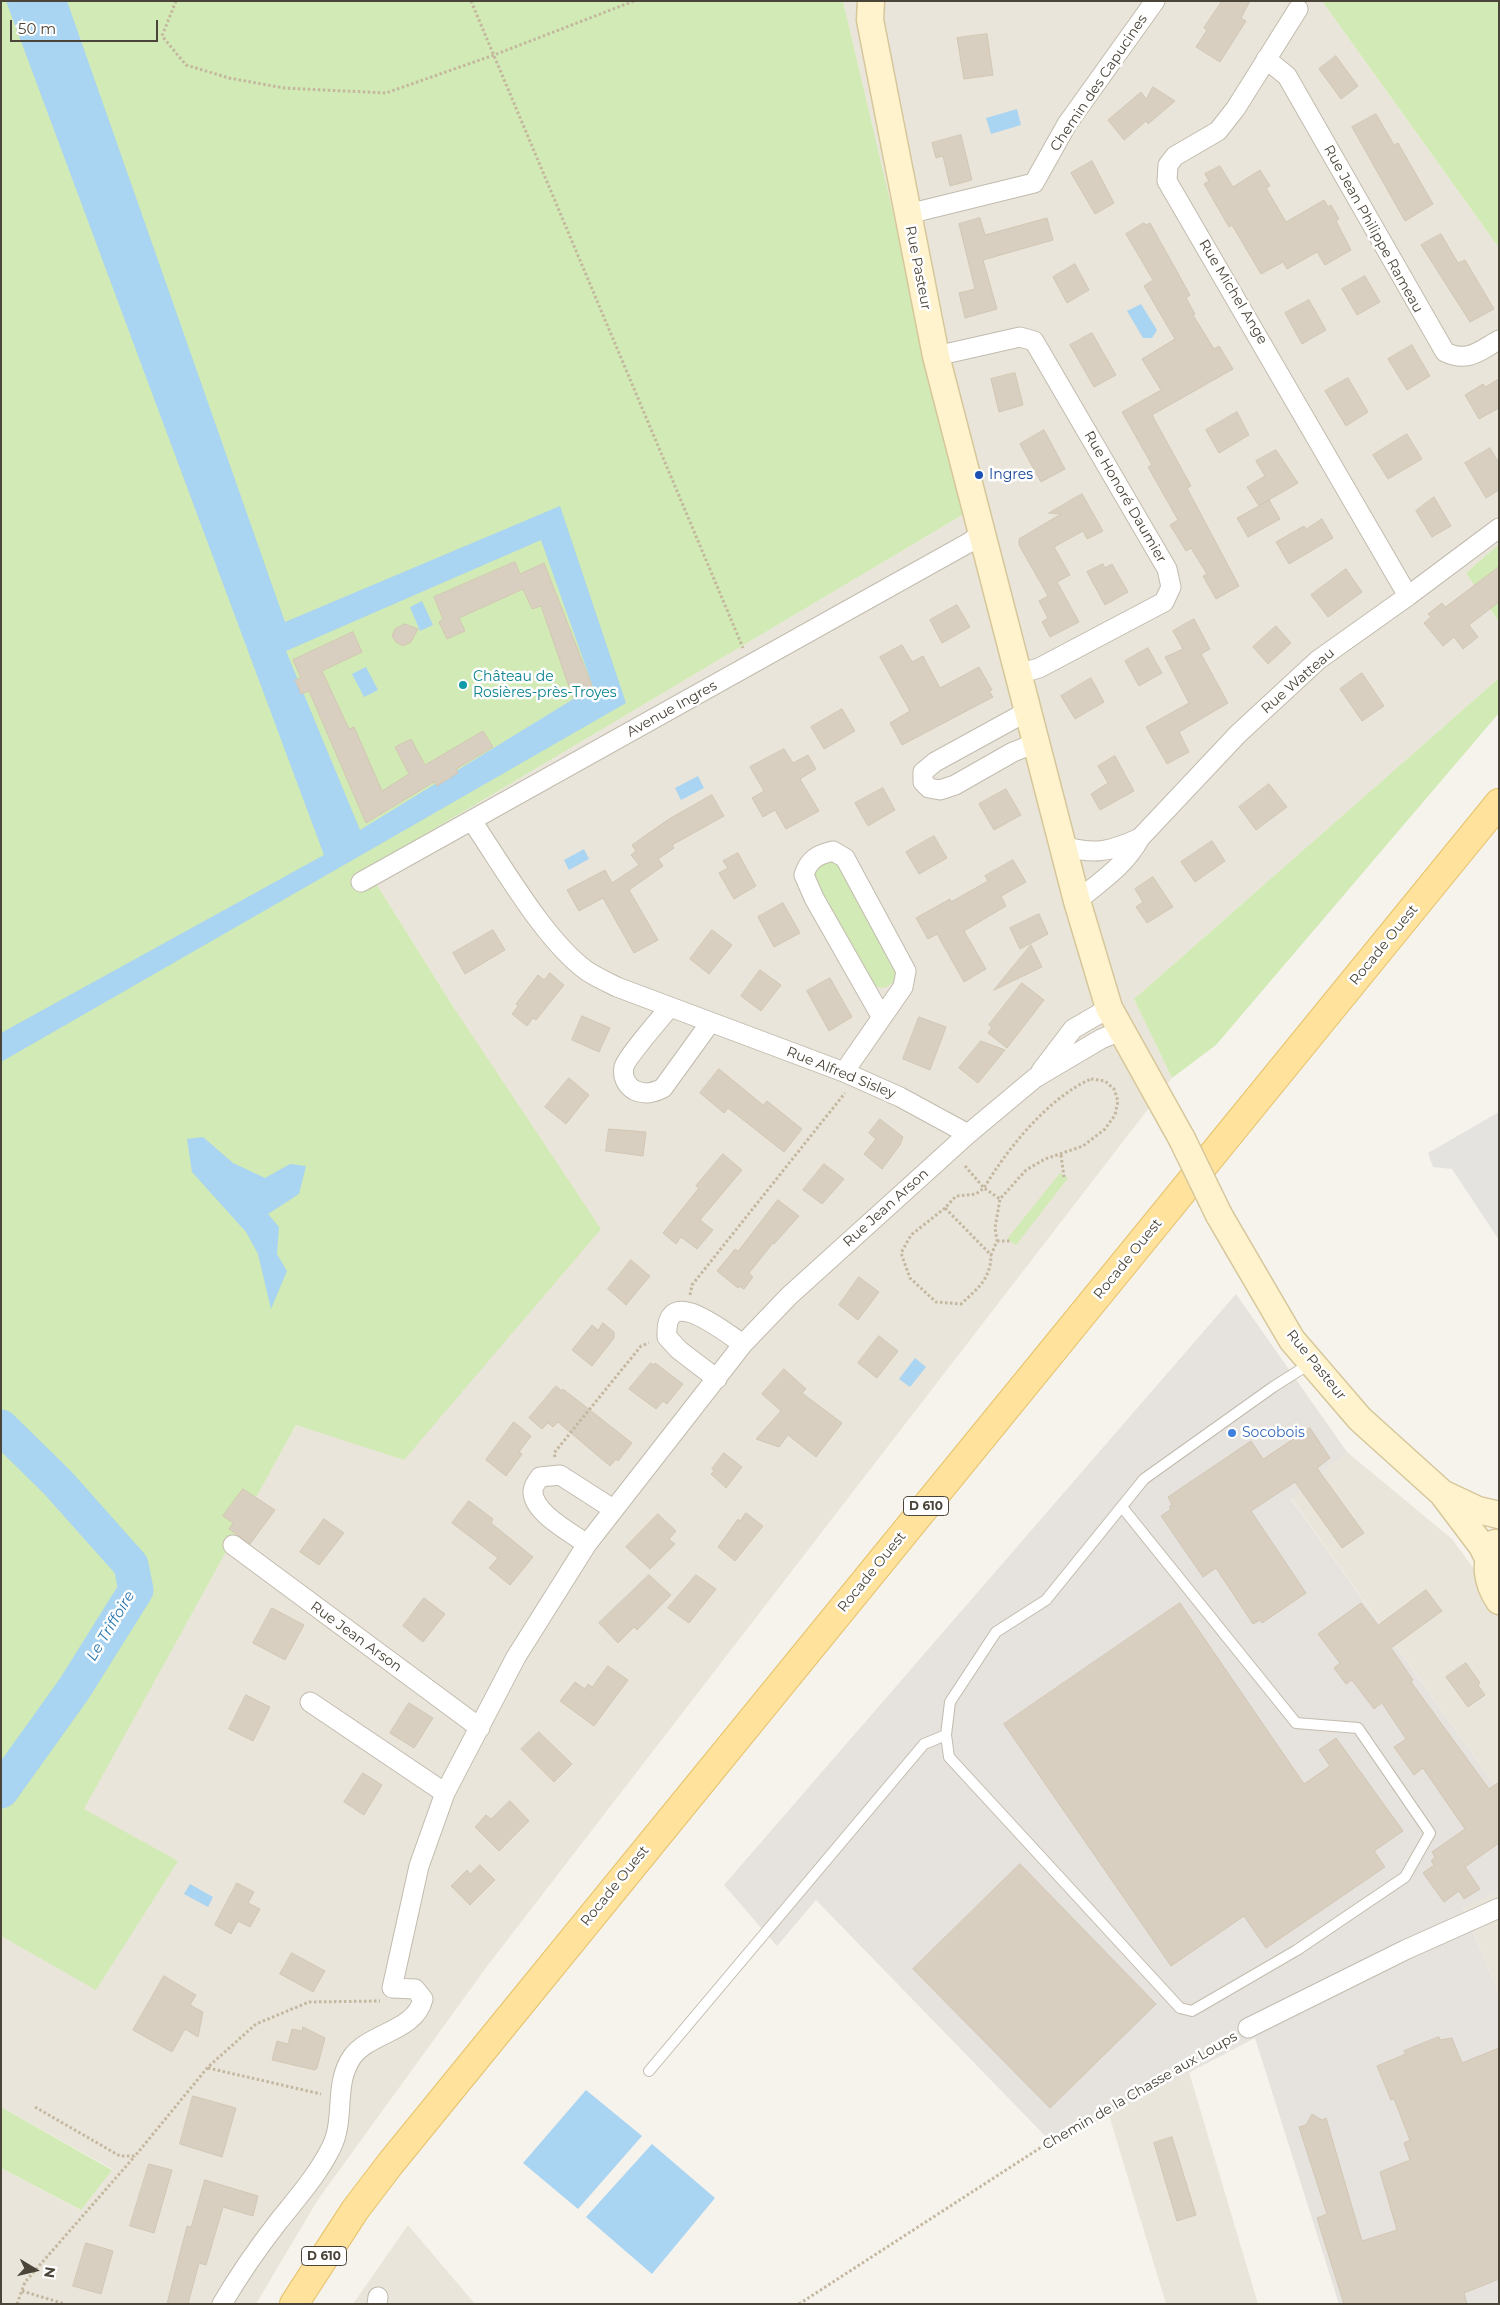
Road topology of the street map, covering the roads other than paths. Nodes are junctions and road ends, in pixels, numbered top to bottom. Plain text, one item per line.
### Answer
1 (871, 1) edge
2 (1155, 1) edge
3 (1298, 9) dead end
4 (1266, 59) junction
5 (908, 214) junction
6 (1499, 340) edge
7 (936, 356) junction
8 (1499, 528) edge
9 (981, 533) junction
10 (1408, 596) junction
11 (1018, 674) junction
12 (1028, 711) junction
13 (1036, 743) junction
14 (1499, 803) edge
15 (472, 821) junction
16 (1140, 838) junction
17 (1062, 846) junction
18 (361, 882) dead end
19 (1076, 900) junction
20 (669, 1008) junction
21 (1109, 1008) junction
22 (881, 1016) junction
23 (710, 1023) junction
24 (1120, 1031) junction
25 (851, 1075) junction
26 (1035, 1078) junction
27 (968, 1134) junction
28 (743, 1344) junction
29 (1312, 1363) junction
30 (717, 1379) junction
31 (1442, 1493) junction
32 (1122, 1507) junction
33 (613, 1510) junction
34 (1499, 1515) edge
35 (586, 1544) junction
36 (233, 1545) dead end
37 (1494, 1548) edge
38 (1499, 1600) edge
39 (310, 1702) dead end
40 (480, 1728) junction
41 (946, 1735) junction
42 (446, 1793) junction
43 (1499, 1908) edge
44 (1248, 2028) road end
45 (649, 2070) dead end
46 (222, 2304) edge
47 (294, 2304) edge

1 - 5 street, Rue Pasteur
2 - 5 street, Chemin des Capucines
3 - 4 street, Rue Michel Ange
4 - 6 street, Rue Jean Philippe Rameau
4 - 10 street, Rue Michel Ange
5 - 7 street, Rue Pasteur
7 - 9 street, Rue Pasteur
7 - 11 street, Rue Honoré Daumier
8 - 10 street, Rue Watteau
9 - 11 street, Rue Pasteur
9 - 15 street, Avenue Ingres
10 - 16 street, Rue Watteau
11 - 12 street, Rue Pasteur
12 - 13 street, Rue Pasteur
12 - 13 street
13 - 17 street, Rue Pasteur
14 - 47 main road, Rocade Ouest / D 610
15 - 18 street, Avenue Ingres
15 - 20 street, Rue Alfred Sisley
16 - 17 street, Rue Watteau
16 - 19 street, Rue Watteau
17 - 19 street, Rue Pasteur
19 - 21 street, Rue Pasteur
20 - 23 street, Rue Alfred Sisley
20 - 23 street
21 - 24 street, Rue Pasteur
21 - 26 street, Rue Jean Arson
22 - 22 street
22 - 25 street
23 - 25 street, Rue Alfred Sisley
24 - 26 street, Rue Jean Arson
24 - 29 street, Rue Pasteur, bridge
25 - 27 street, Rue Alfred Sisley
26 - 27 street, Rue Jean Arson
27 - 28 street, Rue Jean Arson
28 - 30 street, Rue Jean Arson
28 - 30 street
29 - 31 street, Rue Pasteur
29 - 32 lane
30 - 33 street, Rue Jean Arson
31 - 34 street, Rue Pasteur
31 - 37 street, Rue Pasteur
32 - 41 lane
32 - 41 lane
33 - 35 street, Rue Jean Arson
33 - 35 street
35 - 40 street, Rue Jean Arson
36 - 40 street, Rue Jean Arson
37 - 38 street
39 - 42 street
40 - 42 street, Rue Jean Arson
41 - 45 lane
42 - 46 street, Rue Jean Arson
43 - 44 street, Chemin de la Chasse aux Loups

